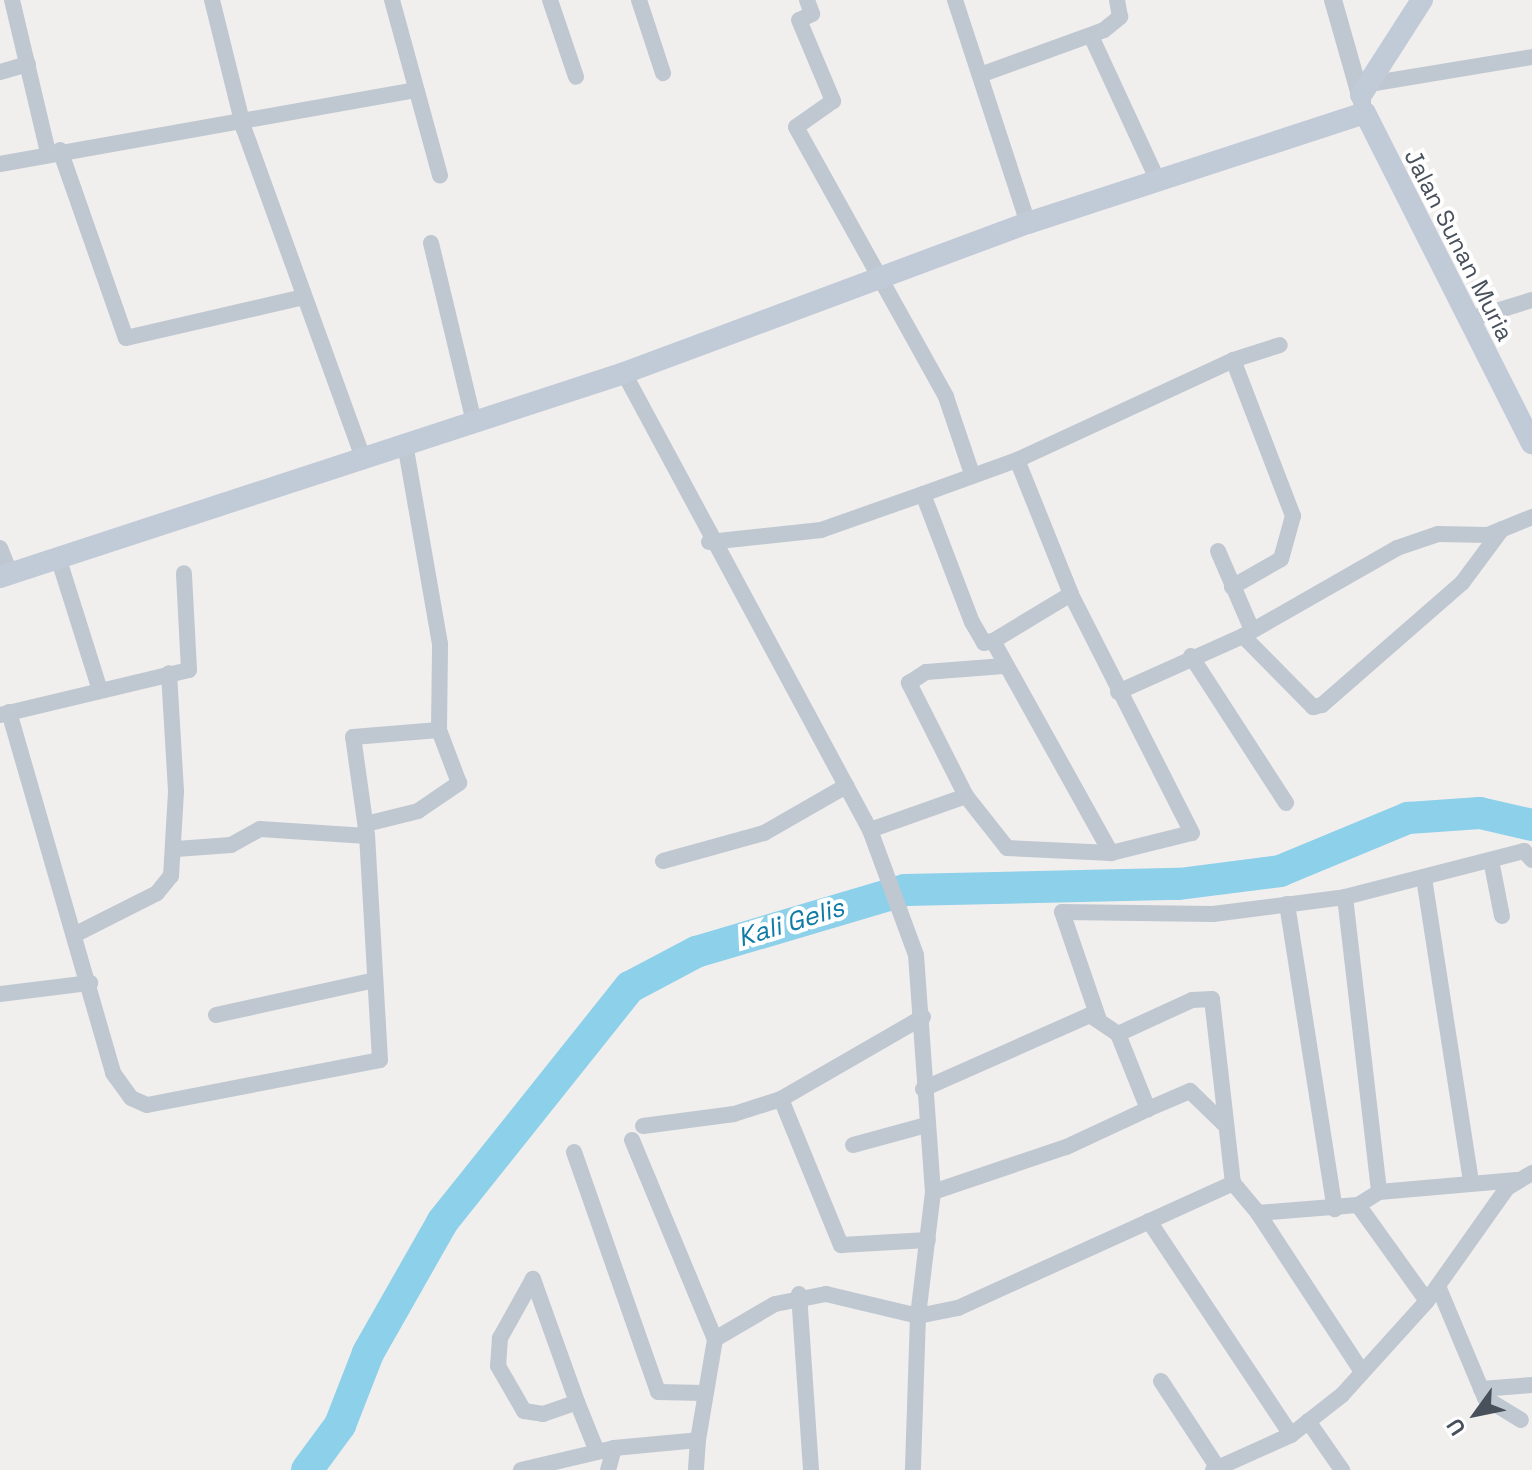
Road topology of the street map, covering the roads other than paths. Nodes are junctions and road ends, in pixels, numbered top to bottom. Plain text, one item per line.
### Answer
1 (12, 0) edge
2 (212, 0) edge
3 (392, 0) edge
4 (550, 0) edge
5 (639, 0) edge
6 (807, 0) edge
7 (955, 0) edge
8 (1117, 0) edge
9 (1333, 0) edge
10 (1422, 0) edge
11 (1091, 36) junction
12 (1532, 57) edge
13 (28, 64) junction
14 (0, 72) edge
15 (663, 73) dead end
16 (980, 75) junction
17 (576, 77) dead end
18 (416, 90) junction
19 (1367, 97) junction
20 (242, 121) junction
21 (54, 151) junction
22 (0, 164) edge
23 (440, 176) dead end
24 (1158, 181) junction
25 (1028, 223) junction
26 (431, 243) dead end
27 (879, 280) junction
28 (304, 297) junction
29 (1532, 300) edge
30 (1467, 320) junction
31 (1280, 345) dead end
32 (1233, 360) junction
33 (624, 373) junction
34 (474, 422) junction
35 (405, 443) junction
36 (1532, 443) edge
37 (363, 457) junction
38 (1017, 460) junction
39 (972, 474) junction
40 (923, 494) junction
41 (1532, 517) edge
42 (1502, 529) junction
43 (709, 542) junction
44 (0, 548) edge
45 (1218, 551) dead end
46 (58, 557) junction
47 (184, 573) dead end
48 (5, 575) edge
49 (1232, 587) junction
50 (1071, 594) junction
51 (1247, 633) junction
52 (993, 641) junction
53 (1191, 656) junction
54 (1004, 666) junction
55 (169, 673) junction
56 (100, 690) junction
57 (1118, 692) junction
58 (4, 714) edge
59 (439, 730) junction
60 (846, 786) junction
61 (966, 796) junction
62 (1286, 803) dead end
63 (366, 830) junction
64 (870, 830) junction
65 (176, 849) junction
66 (1111, 853) junction
67 (1491, 860) junction
68 (1532, 860) edge
69 (663, 861) dead end
70 (1424, 878) junction
71 (1345, 897) junction
72 (1287, 904) junction
73 (1502, 916) dead end
74 (74, 935) junction
75 (375, 980) junction
76 (90, 983) junction
77 (0, 994) edge
78 (216, 1015) dead end
79 (923, 1017) junction
80 (1098, 1017) junction
81 (1118, 1034) junction
82 (923, 1089) junction
83 (781, 1099) junction
84 (1148, 1109) junction
85 (926, 1125) junction
86 (1226, 1126) junction
87 (853, 1145) dead end
88 (574, 1152) dead end
89 (1524, 1176) edge
90 (1471, 1180) junction
91 (1233, 1183) junction
92 (933, 1192) junction
93 (1379, 1192) junction
94 (1358, 1205) junction
95 (1335, 1209) junction
96 (1258, 1213) junction
97 (1149, 1221) junction
98 (928, 1240) junction
99 (1438, 1286) junction
100 (799, 1294) junction
101 (1427, 1301) junction
102 (918, 1316) junction
103 (715, 1339) junction
104 (1362, 1372) junction
105 (1161, 1381) dead end
106 (1532, 1385) edge
107 (1481, 1389) junction
108 (704, 1393) junction
109 (577, 1402) junction
110 (1521, 1420) dead end
111 (1308, 1421) junction
112 (1291, 1435) junction
113 (698, 1440) junction
114 (614, 1448) junction
115 (596, 1449) junction
116 (1215, 1469) edge
117 (521, 1470) edge
118 (608, 1470) edge
119 (696, 1470) edge
120 (811, 1470) edge
121 (913, 1470) edge
122 (1342, 1470) edge

1 - 13 street
2 - 20 street
3 - 18 street
4 - 17 street
5 - 15 street
6 - 27 street
7 - 16 street
8 - 11 street
9 - 19 street
10 - 19 main road
11 - 16 street
11 - 24 street
12 - 19 street
13 - 14 street
13 - 21 street
16 - 25 street
18 - 20 street
18 - 23 street
19 - 24 main road
19 - 30 main road, Jalan Sunan Muria
20 - 21 street
20 - 28 street
21 - 22 street
21 - 28 street
24 - 25 main road
25 - 27 main road
26 - 34 street
27 - 33 main road
27 - 39 street
28 - 37 street
29 - 30 street
30 - 36 main road, Jalan Sunan Muria
31 - 32 street
32 - 38 street
32 - 49 street
33 - 34 main road
33 - 43 street
34 - 35 main road
35 - 37 main road
35 - 59 street
37 - 46 main road
38 - 39 street
38 - 50 street
39 - 40 street
40 - 43 street
40 - 52 street
41 - 42 street
42 - 51 street
42 - 51 street
43 - 60 street
44 - 48 street
45 - 49 street
46 - 48 main road
46 - 56 street
47 - 55 street
49 - 51 street
50 - 52 street
50 - 57 street
51 - 53 street
52 - 54 street
53 - 57 street
53 - 62 street
54 - 61 street
54 - 66 street
55 - 56 street
55 - 65 street
56 - 58 street
57 - 66 street
58 - 74 street
59 - 63 street
59 - 63 street
60 - 64 street
60 - 69 street
61 - 64 street
61 - 66 street
63 - 65 street
63 - 75 street
64 - 79 street
65 - 74 street
67 - 68 street
67 - 70 street
67 - 73 street
70 - 71 street
70 - 90 street
71 - 72 street
71 - 93 street
72 - 80 street
72 - 95 street
74 - 76 street
75 - 76 street
75 - 78 street
76 - 77 street
79 - 82 street
79 - 83 street
80 - 81 street
80 - 82 street
81 - 84 street
81 - 86 street
82 - 85 street
83 - 98 street
83 - 103 street
84 - 86 street
84 - 92 street
85 - 87 street
85 - 92 street
86 - 91 street
88 - 108 street
89 - 90 street
89 - 99 street
90 - 93 street
91 - 96 street
91 - 97 street
92 - 98 street
93 - 94 street
94 - 95 street
94 - 101 street
95 - 96 street
96 - 104 street
97 - 102 street
97 - 112 street
98 - 102 street
99 - 101 street
99 - 107 street
100 - 102 street
100 - 103 street
100 - 120 street
101 - 104 street
102 - 121 street
103 - 108 street
104 - 111 street
105 - 116 street
106 - 107 street
107 - 110 street
108 - 113 street
109 - 109 street
109 - 115 street
111 - 112 street
111 - 122 street
112 - 116 street
113 - 114 street
113 - 119 street
114 - 115 street
114 - 118 street
115 - 117 street

